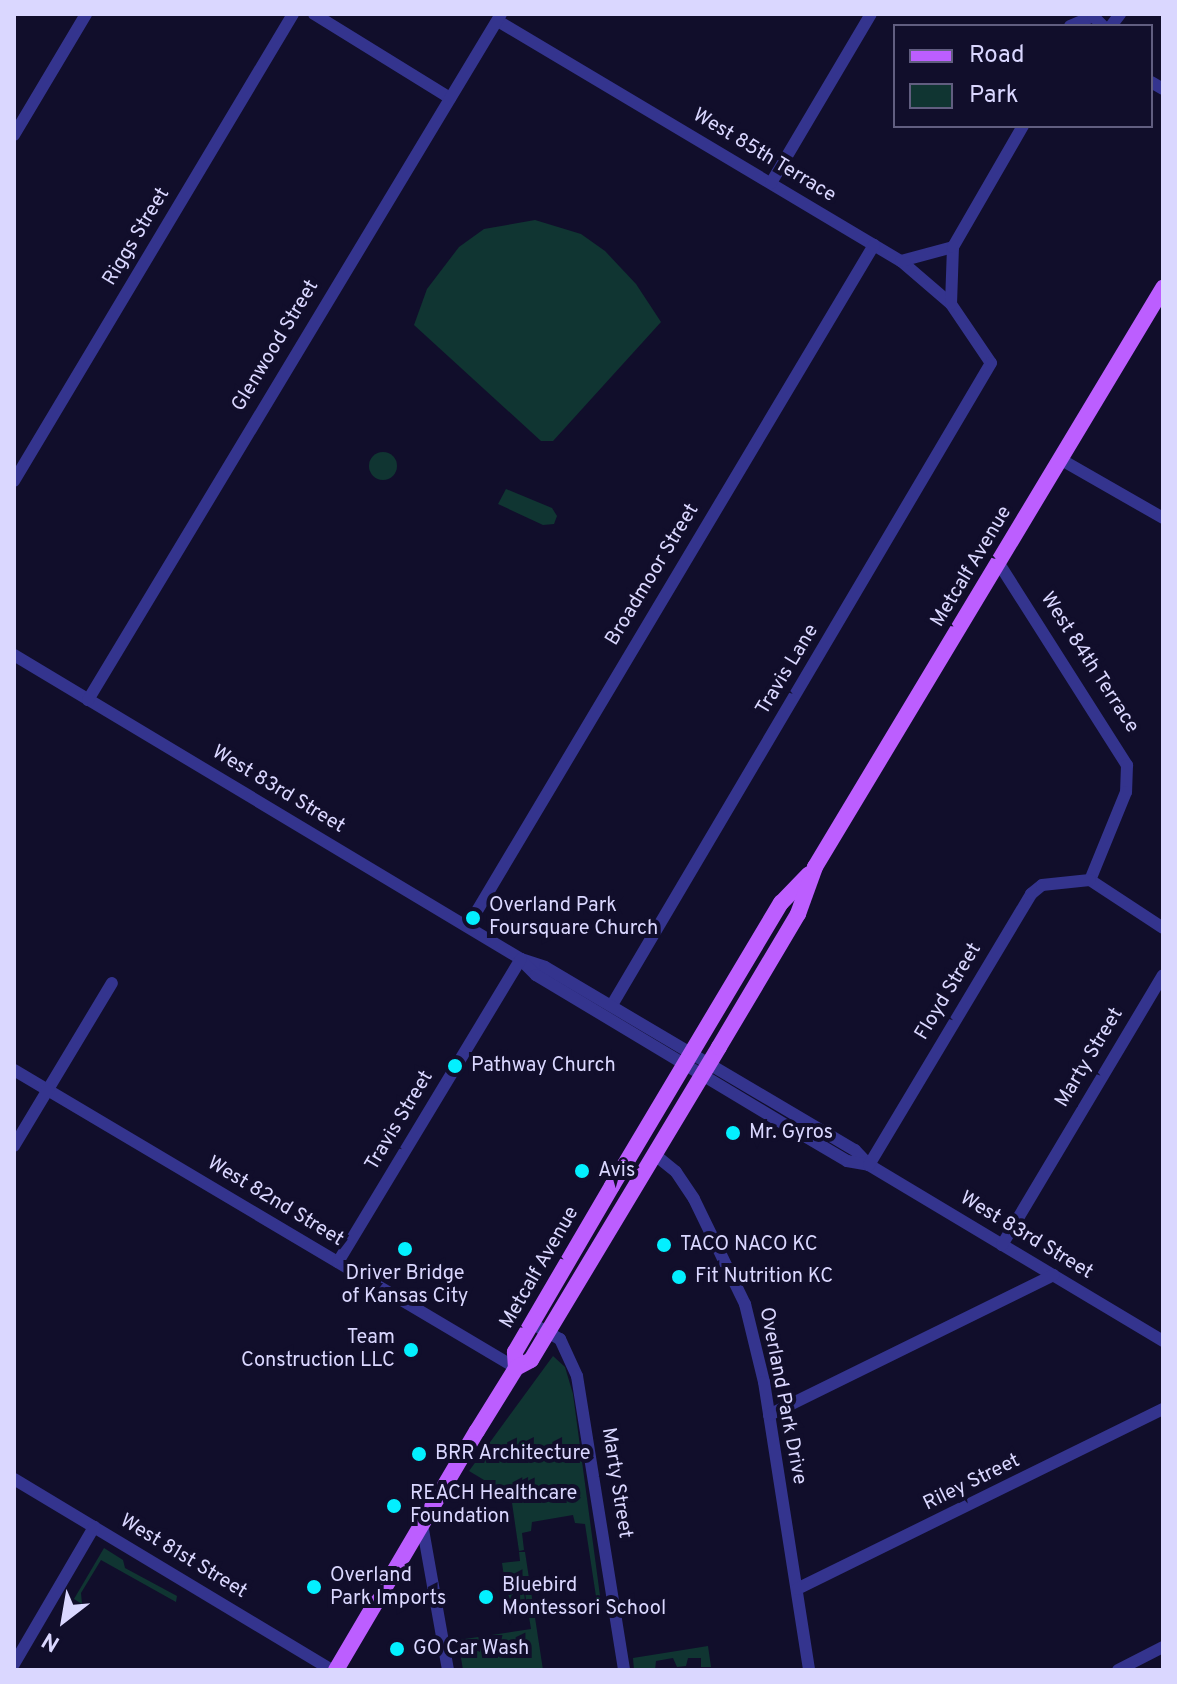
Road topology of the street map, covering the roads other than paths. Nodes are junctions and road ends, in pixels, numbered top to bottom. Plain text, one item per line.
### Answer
1 (86, 14) edge
2 (293, 14) edge
3 (314, 14) edge
4 (871, 14) edge
5 (1092, 15) edge
6 (499, 18) edge
7 (1074, 24) edge
8 (450, 98) junction
9 (1022, 128) edge
10 (14, 135) edge
11 (771, 183) junction
12 (874, 245) junction
13 (953, 247) junction
14 (901, 261) junction
15 (1163, 288) edge
16 (951, 304) junction
17 (986, 354) joint
18 (1060, 459) junction
19 (14, 481) edge
20 (1163, 518) edge
21 (998, 562) junction
22 (14, 655) edge
23 (88, 700) junction
24 (815, 867) junction
25 (1090, 880) junction
26 (468, 926) junction
27 (1163, 928) edge
28 (521, 959) junction
29 (1163, 975) edge
30 (112, 983) dead end
31 (612, 1005) junction
32 (686, 1059) junction
33 (14, 1070) edge
34 (705, 1070) junction
35 (47, 1090) junction
36 (14, 1146) edge
37 (654, 1154) junction
38 (869, 1165) junction
39 (1002, 1245) junction
40 (338, 1262) junction
41 (1053, 1275) junction
42 (531, 1322) junction
43 (1163, 1323) edge
44 (548, 1333) junction
45 (1159, 1338) edge
46 (516, 1368) junction
47 (1163, 1409) edge
48 (769, 1415) junction
49 (14, 1479) edge
50 (422, 1524) junction
51 (94, 1527) junction
52 (797, 1589) junction
53 (1163, 1647) edge
54 (14, 1664) edge
55 (334, 1670) edge
56 (448, 1670) edge
57 (624, 1670) edge
58 (809, 1670) edge
59 (1118, 1670) edge

1 - 10 street
2 - 19 street, Riggs Street
3 - 8 street
4 - 11 street
5 - 7 street
6 - 8 street, Glenwood Street
6 - 11 street, West 85th Terrace
8 - 23 street, Glenwood Street
9 - 13 street
11 - 12 street, West 85th Terrace
12 - 14 street, West 85th Terrace
12 - 26 street, Broadmoor Street
13 - 14 street
13 - 16 street
14 - 16 street, West 85th Terrace
15 - 18 main road, Metcalf Avenue
16 - 17 street, West 85th Terrace
17 - 31 street, Travis Lane
18 - 20 street
18 - 21 main road, Metcalf Avenue
21 - 24 main road, Metcalf Avenue
21 - 25 street, West 84th Terrace
22 - 23 street, West 83rd Street
23 - 26 street, West 83rd Street
24 - 32 main road, Metcalf Avenue
24 - 34 main road, Metcalf Avenue
25 - 27 street
25 - 38 street, Floyd Street
26 - 28 street, West 83rd Street
28 - 31 street, West 83rd Street
28 - 32 street, West 83rd Street
28 - 40 street, Travis Street
29 - 39 street, Marty Street
30 - 35 street
31 - 32 street, West 83rd Street
32 - 34 street, West 83rd Street
32 - 42 main road, Metcalf Avenue
33 - 35 street, West 82nd Street
34 - 37 main road, Metcalf Avenue
34 - 38 street, West 83rd Street
35 - 36 street
35 - 40 street, West 82nd Street
37 - 44 main road, Metcalf Avenue
37 - 48 street, Overland Park Drive
38 - 39 street, West 83rd Street
39 - 41 street, West 83rd Street
40 - 46 street, West 82nd Street
41 - 45 street, West 83rd Street
41 - 48 street
42 - 44 street, Marty Street
42 - 46 main road, Metcalf Avenue
43 - 45 street
44 - 46 main road, Metcalf Avenue
44 - 57 street, Marty Street
46 - 50 main road, Metcalf Avenue
47 - 52 street, Riley Street
48 - 52 street, Overland Park Drive
49 - 51 street, West 81st Street
50 - 55 main road, Metcalf Avenue
50 - 56 street
51 - 54 street
51 - 55 street, West 81st Street
52 - 58 street, Overland Park Drive
53 - 59 street

